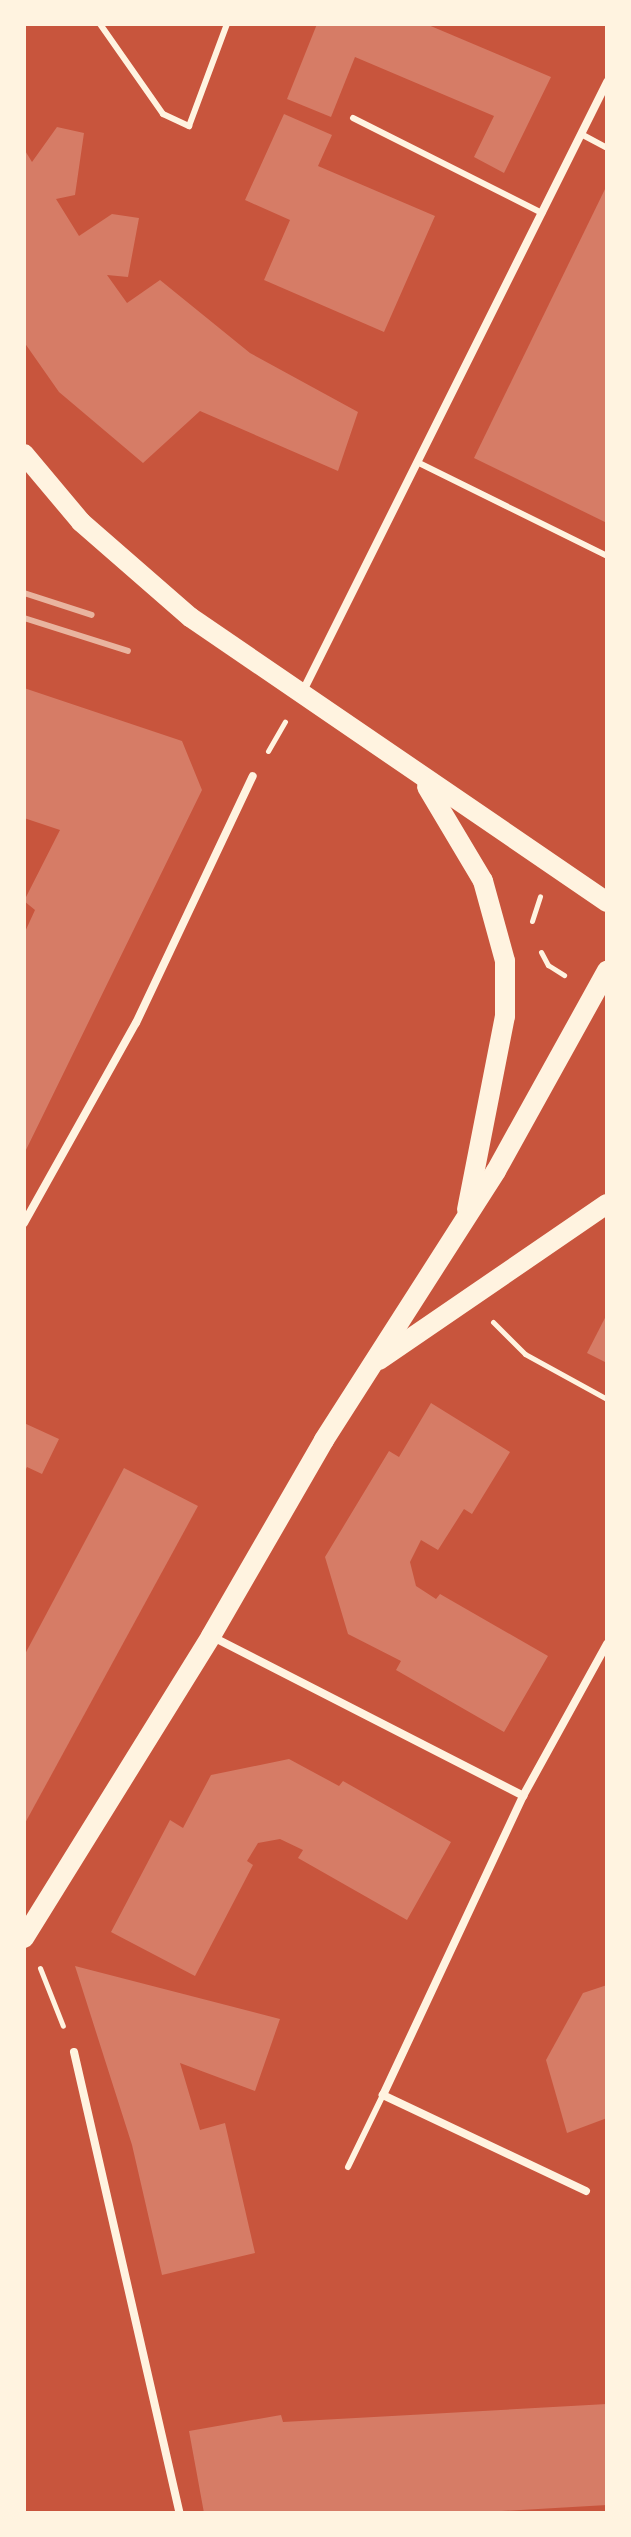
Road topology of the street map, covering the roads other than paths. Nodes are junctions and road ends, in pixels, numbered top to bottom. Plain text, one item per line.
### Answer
1 (100, 24) edge
2 (227, 24) edge
3 (607, 82) edge
4 (353, 118) dead end
5 (581, 134) junction
6 (607, 148) edge
7 (542, 213) junction
8 (24, 454) edge
9 (417, 462) junction
10 (607, 556) edge
11 (300, 695) junction
12 (253, 776) road end
13 (422, 779) junction
14 (607, 902) edge
15 (607, 971) edge
16 (607, 1204) edge
17 (24, 1223) edge
18 (464, 1224) junction
19 (369, 1367) junction
20 (211, 1636) junction
21 (607, 1644) edge
22 (523, 1796) junction
23 (25, 1933) edge
24 (74, 2052) road end
25 (383, 2095) junction
26 (348, 2167) dead end
27 (586, 2191) dead end
28 (180, 2513) edge

1 - 2 lane
3 - 5 street
4 - 7 lane
5 - 6 lane
5 - 7 street
7 - 9 street
8 - 11 main road
9 - 10 lane
9 - 11 street
11 - 13 main road
12 - 17 street
13 - 14 main road
13 - 18 main road
15 - 18 main road
16 - 19 main road
18 - 19 main road
19 - 20 main road
20 - 22 street
20 - 23 main road
21 - 22 street
22 - 25 street
24 - 28 street
25 - 26 lane
25 - 27 street

